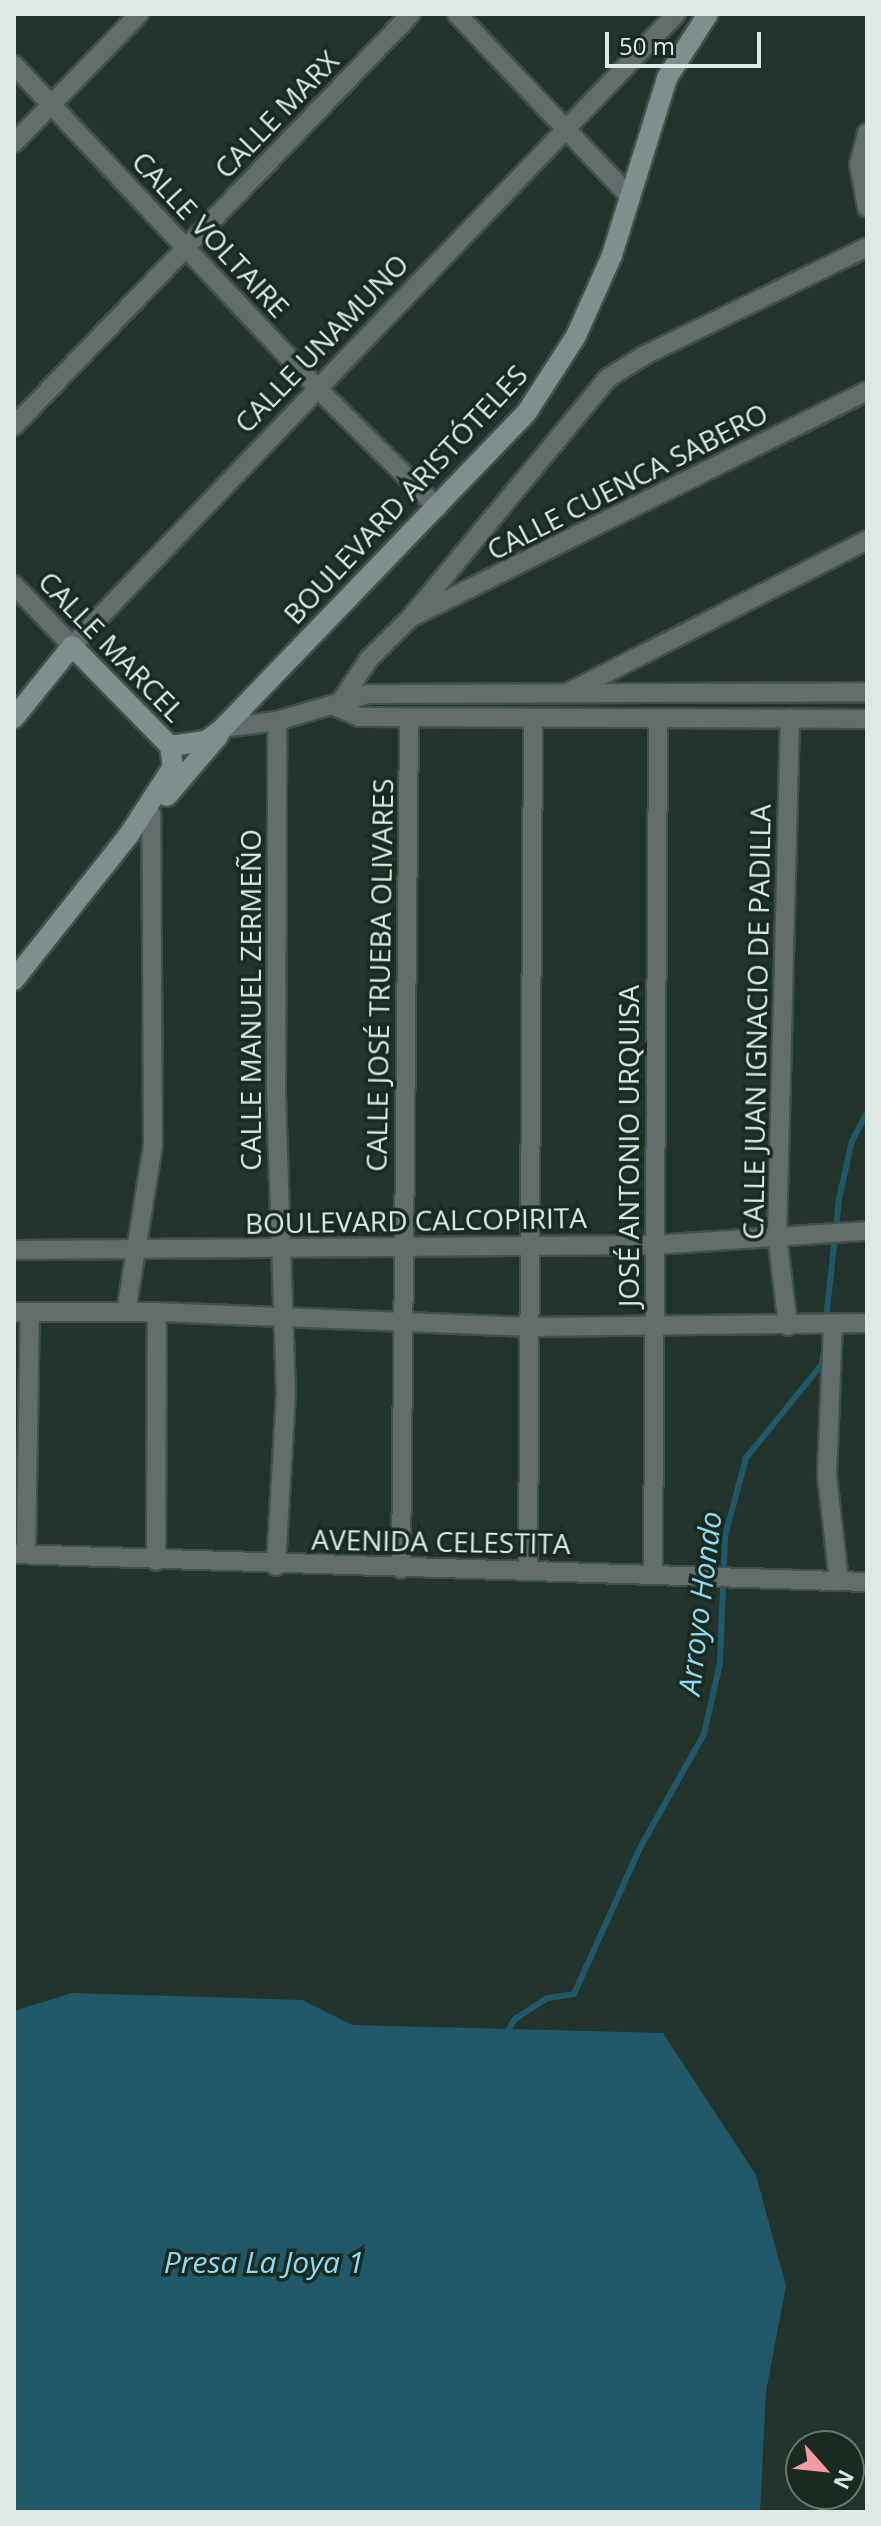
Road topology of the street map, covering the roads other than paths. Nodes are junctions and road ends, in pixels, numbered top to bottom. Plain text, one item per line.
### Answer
1 (139, 14) edge
2 (411, 14) edge
3 (457, 14) edge
4 (676, 14) edge
5 (708, 14) edge
6 (14, 65) edge
7 (50, 104) junction
8 (565, 128) junction
9 (867, 133) edge
10 (14, 143) edge
11 (629, 196) junction
12 (867, 207) edge
13 (186, 247) junction
14 (867, 247) edge
15 (317, 388) junction
16 (867, 391) edge
17 (14, 426) edge
18 (438, 508) junction
19 (867, 540) edge
20 (14, 585) edge
21 (411, 617) junction
22 (72, 646) junction
23 (568, 692) junction
24 (867, 692) edge
25 (337, 707) junction
26 (14, 718) edge
27 (409, 718) junction
28 (790, 718) junction
29 (533, 719) junction
30 (658, 719) junction
31 (867, 719) edge
32 (277, 721) junction
33 (223, 728) junction
34 (170, 746) junction
35 (151, 814) junction
36 (128, 836) junction
37 (14, 980) edge
38 (867, 1231) edge
39 (777, 1235) junction
40 (654, 1245) junction
41 (404, 1246) junction
42 (533, 1248) junction
43 (283, 1249) junction
44 (14, 1250) edge
45 (139, 1252) junction
46 (22, 1312) edge
47 (126, 1312) junction
48 (157, 1312) junction
49 (403, 1320) junction
50 (284, 1321) junction
51 (867, 1323) edge
52 (830, 1324) junction
53 (657, 1325) junction
54 (797, 1326) junction
55 (533, 1327) junction
56 (20, 1554) edge
57 (156, 1561) junction
58 (276, 1566) junction
59 (401, 1569) junction
60 (528, 1570) junction
61 (653, 1573) junction
62 (839, 1581) junction
63 (867, 1582) edge

1 - 7 street
2 - 13 street, CALLE MARX
3 - 8 street
4 - 8 street, CALLE UNAMUNO
5 - 11 street, BOULEVARD ARISTÓTELES
6 - 7 street, CALLE VOLTAIRE
7 - 10 street
7 - 13 street, CALLE VOLTAIRE
8 - 11 street
8 - 15 street, CALLE UNAMUNO
9 - 12 street
11 - 18 street, BOULEVARD ARISTÓTELES
13 - 15 street, CALLE VOLTAIRE
13 - 17 street, CALLE MARX
14 - 21 street
15 - 18 street, CALLE VOLTAIRE
15 - 22 street, CALLE UNAMUNO
16 - 21 street, CALLE CUENCA SABERO
18 - 33 street, BOULEVARD ARISTÓTELES
19 - 23 street
20 - 22 street, CALLE MARCEL
21 - 25 street
22 - 26 street, CALLE UNAMUNO
22 - 34 street, CALLE MARCEL
23 - 24 street
23 - 25 street
25 - 27 street
25 - 32 street
27 - 29 street
27 - 41 street, CALLE JOSÉ TRUEBA OLIVARES
28 - 30 street
28 - 31 street
28 - 39 street, CALLE JUAN IGNACIO DE PADILLA
29 - 30 street
29 - 42 street
30 - 40 street, JOSÉ ANTONIO URQUISA
32 - 33 street
32 - 43 street, CALLE MANUEL ZERMEÑO
33 - 34 street, BOULEVARD ARISTÓTELES
33 - 35 street, BOULEVARD ARISTÓTELES
34 - 36 street, BOULEVARD ARISTÓTELES
35 - 36 street, BOULEVARD ARISTÓTELES
35 - 45 street
36 - 37 street, BOULEVARD ARISTÓTELES
38 - 39 street, BOULEVARD CALCOPIRITA
39 - 40 street, BOULEVARD CALCOPIRITA
39 - 54 street, CALLE JUAN IGNACIO DE PADILLA
40 - 42 street, BOULEVARD CALCOPIRITA
40 - 53 street, JOSÉ ANTONIO URQUISA
41 - 42 street, BOULEVARD CALCOPIRITA
41 - 43 street, BOULEVARD CALCOPIRITA
41 - 49 street, CALLE JOSÉ TRUEBA OLIVARES
42 - 55 street
43 - 45 street, BOULEVARD CALCOPIRITA
43 - 50 street, CALLE MANUEL ZERMEÑO
44 - 45 street, BOULEVARD CALCOPIRITA
45 - 47 street
46 - 47 street
46 - 56 street
47 - 48 street
48 - 50 street
48 - 57 street
49 - 50 street
49 - 55 street
49 - 59 street, CALLE JOSÉ TRUEBA OLIVARES
50 - 58 street, CALLE MANUEL ZERMEÑO
51 - 52 street
52 - 54 street
52 - 62 street
53 - 54 street
53 - 55 street
53 - 61 street, JOSÉ ANTONIO URQUISA
55 - 60 street
56 - 57 street, AVENIDA CELESTITA
57 - 58 street, AVENIDA CELESTITA
58 - 59 street, AVENIDA CELESTITA
59 - 60 street, AVENIDA CELESTITA
60 - 61 street, AVENIDA CELESTITA
61 - 62 street, AVENIDA CELESTITA
62 - 63 street, AVENIDA CELESTITA

